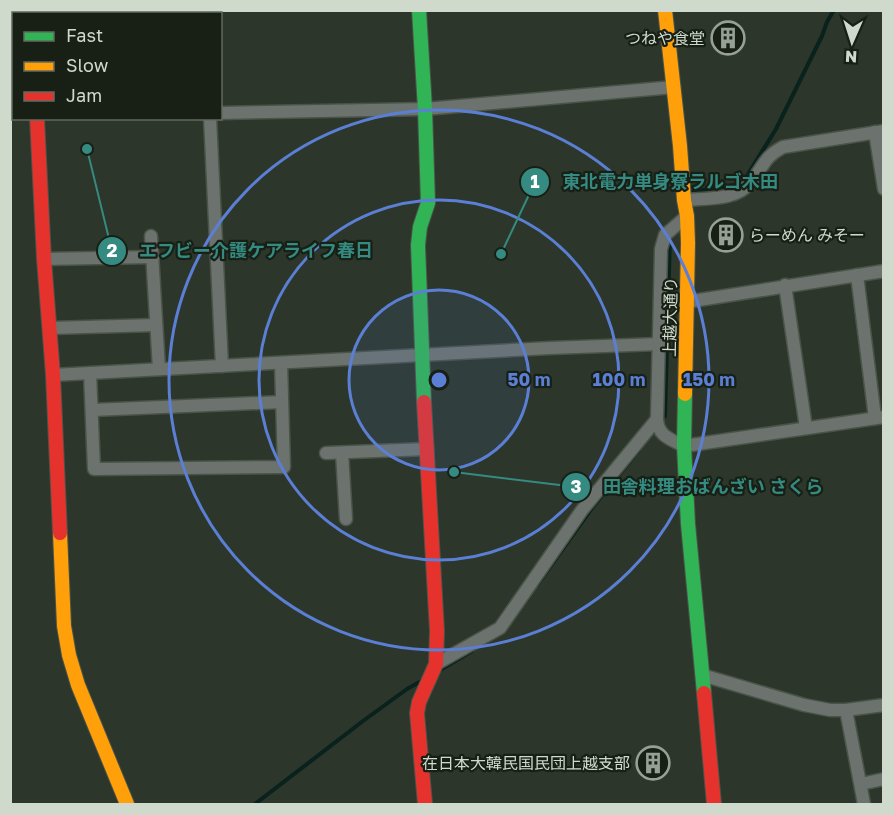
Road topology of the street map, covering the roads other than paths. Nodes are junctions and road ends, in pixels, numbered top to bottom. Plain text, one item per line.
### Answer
1 (419, 10) edge
2 (665, 10) edge
3 (674, 87) junction
4 (425, 109) junction
5 (222, 113) edge
6 (37, 120) edge
7 (210, 120) edge
8 (879, 132) edge
9 (884, 189) edge
10 (684, 200) junction
11 (687, 216) junction
12 (151, 236) dead end
13 (153, 257) junction
14 (44, 259) junction
15 (884, 271) edge
16 (858, 275) junction
17 (785, 285) junction
18 (686, 302) junction
19 (156, 325) junction
20 (50, 328) junction
21 (659, 344) junction
22 (422, 356) junction
23 (281, 363) junction
24 (222, 366) junction
25 (159, 369) junction
26 (90, 373) junction
27 (53, 375) junction
28 (282, 402) junction
29 (92, 410) junction
30 (880, 417) edge
31 (657, 419) junction
32 (806, 428) junction
33 (684, 446) junction
34 (427, 449) junction
35 (326, 453) dead end
36 (342, 453) junction
37 (346, 519) dead end
38 (436, 664) junction
39 (702, 675) junction
40 (884, 705) edge
41 (846, 710) junction
42 (884, 779) edge
43 (861, 783) junction
44 (127, 804) edge
45 (424, 804) edge
46 (714, 804) edge
47 (864, 804) edge

1 - 4 main road
2 - 3 main road, 上越大通り
3 - 4 street
3 - 10 main road, 上越大通り
4 - 5 street
4 - 22 main road
6 - 14 main road
7 - 24 street
8 - 9 street
8 - 10 street
10 - 11 main road, 上越大通り
11 - 18 main road, 上越大通り
11 - 21 street
12 - 13 street
13 - 14 street
13 - 19 street
14 - 20 main road
15 - 16 street
16 - 17 street
16 - 30 street
17 - 18 street
17 - 32 street
18 - 33 main road, 上越大通り
19 - 20 street
19 - 25 street
20 - 27 main road
21 - 22 street
21 - 31 street
22 - 23 street
22 - 34 main road
23 - 24 street
23 - 28 street
24 - 25 street
25 - 26 street
26 - 27 street
26 - 29 street
27 - 44 main road
28 - 29 street
28 - 29 street
30 - 32 street
31 - 33 street
31 - 38 street
32 - 33 street
33 - 39 main road, 上越大通り
34 - 36 street
34 - 38 main road
35 - 36 street
36 - 37 street
38 - 45 main road
39 - 41 street
39 - 46 main road, 上越大通り
40 - 41 street
41 - 43 street
42 - 43 street
43 - 47 street

